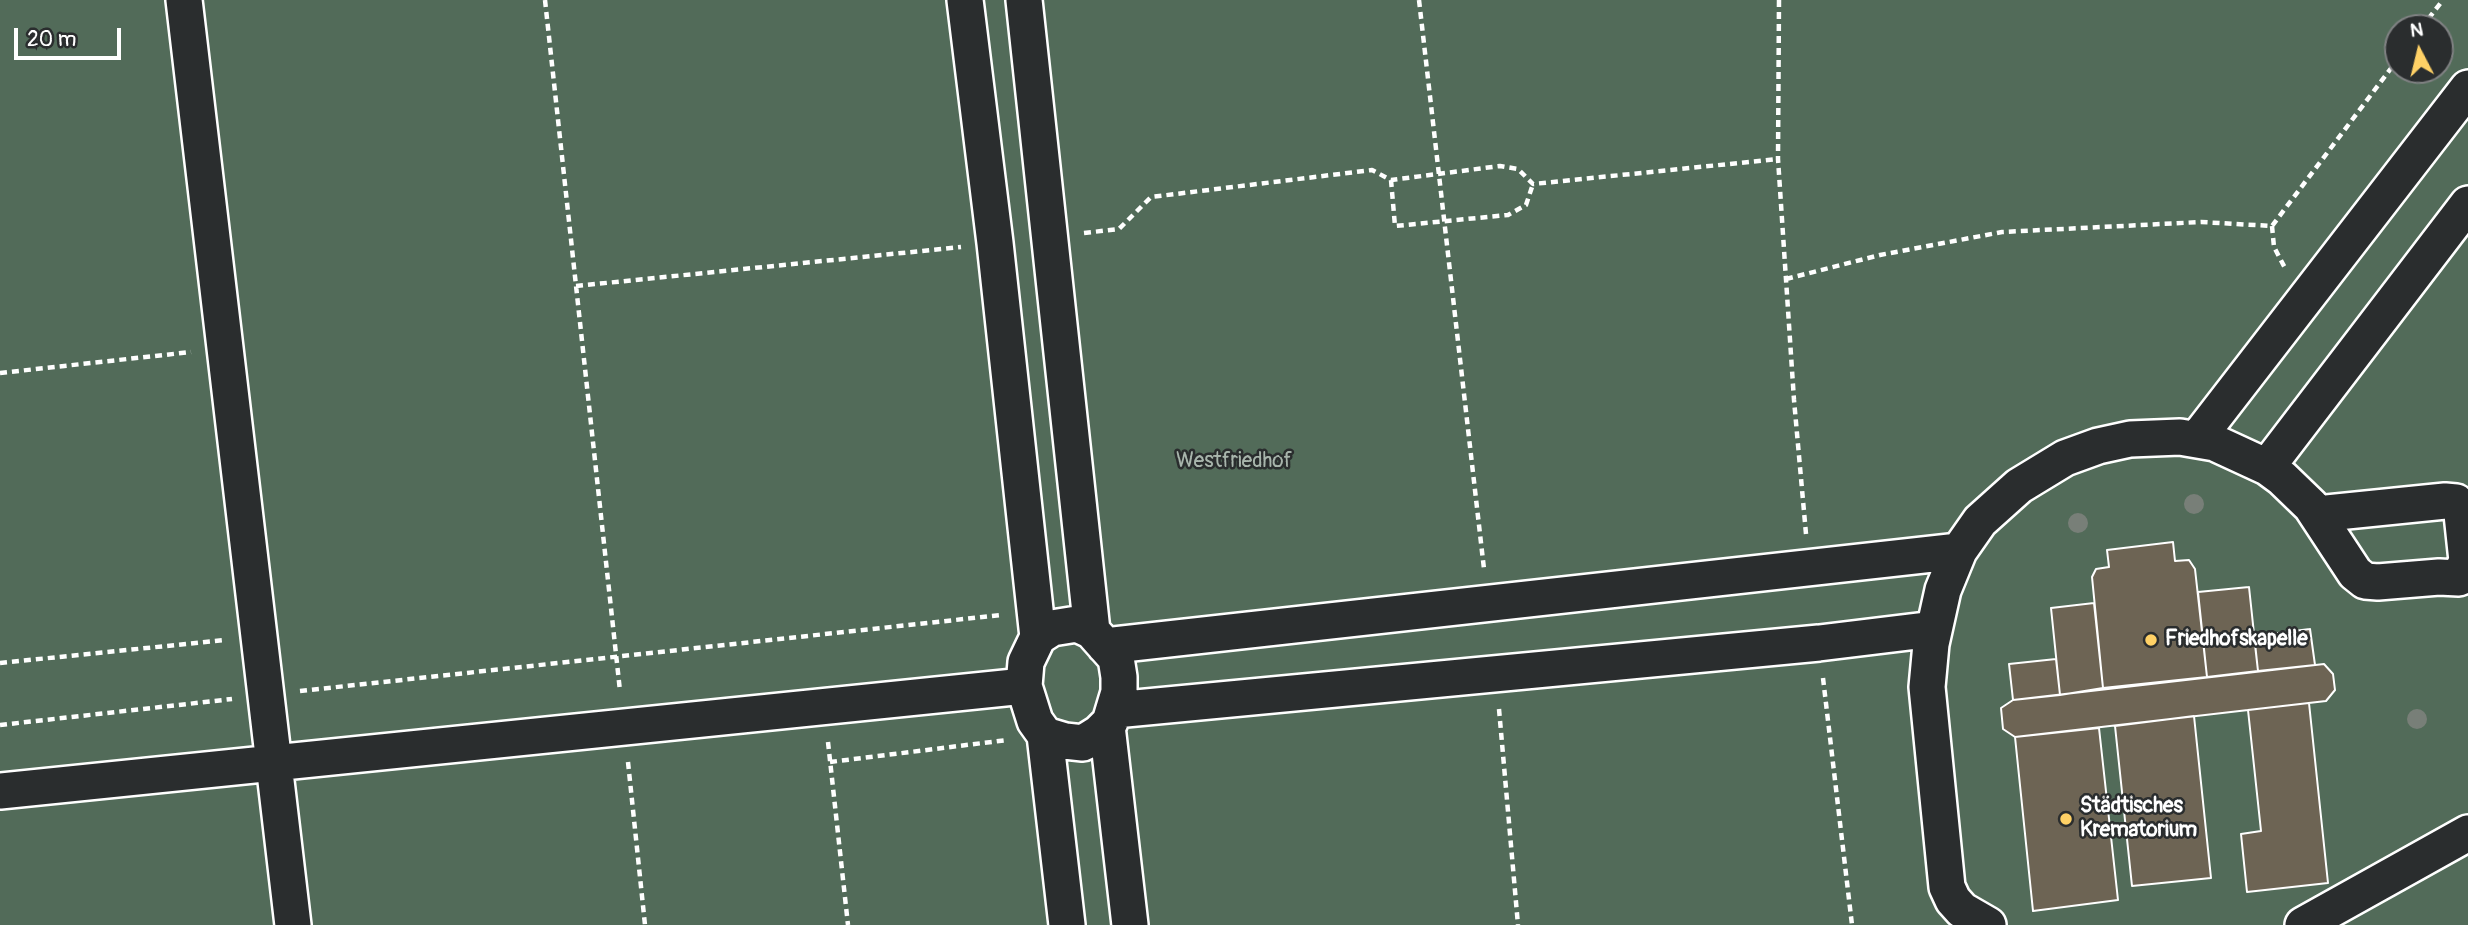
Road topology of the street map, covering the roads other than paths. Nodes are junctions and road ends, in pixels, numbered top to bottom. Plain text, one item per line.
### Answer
1 (184, 0) edge
2 (965, 0) edge
3 (1024, 0) edge
4 (2468, 88) edge
5 (2468, 204) edge
6 (2197, 439) junction
7 (2267, 467) junction
8 (2317, 514) junction
9 (1959, 551) junction
10 (2463, 581) edge
11 (1036, 624) junction
12 (1934, 629) junction
13 (1099, 638) junction
14 (1024, 686) junction
15 (1111, 718) junction
16 (1045, 735) junction
17 (273, 762) junction
18 (0, 791) edge
19 (2468, 833) edge
20 (293, 925) edge
21 (1067, 925) edge
22 (1130, 925) edge
23 (1988, 925) edge
24 (2302, 925) edge

1 - 17 street
2 - 11 street
3 - 13 street
4 - 6 street
5 - 7 street
6 - 7 street
6 - 9 street
7 - 8 street
8 - 10 street
8 - 10 street
9 - 12 street
9 - 13 street
11 - 13 street
11 - 14 street
12 - 15 street
12 - 23 street
13 - 15 street
14 - 16 street
14 - 17 street
15 - 16 street
15 - 22 street
16 - 21 street
17 - 18 street
17 - 20 street
19 - 24 street

